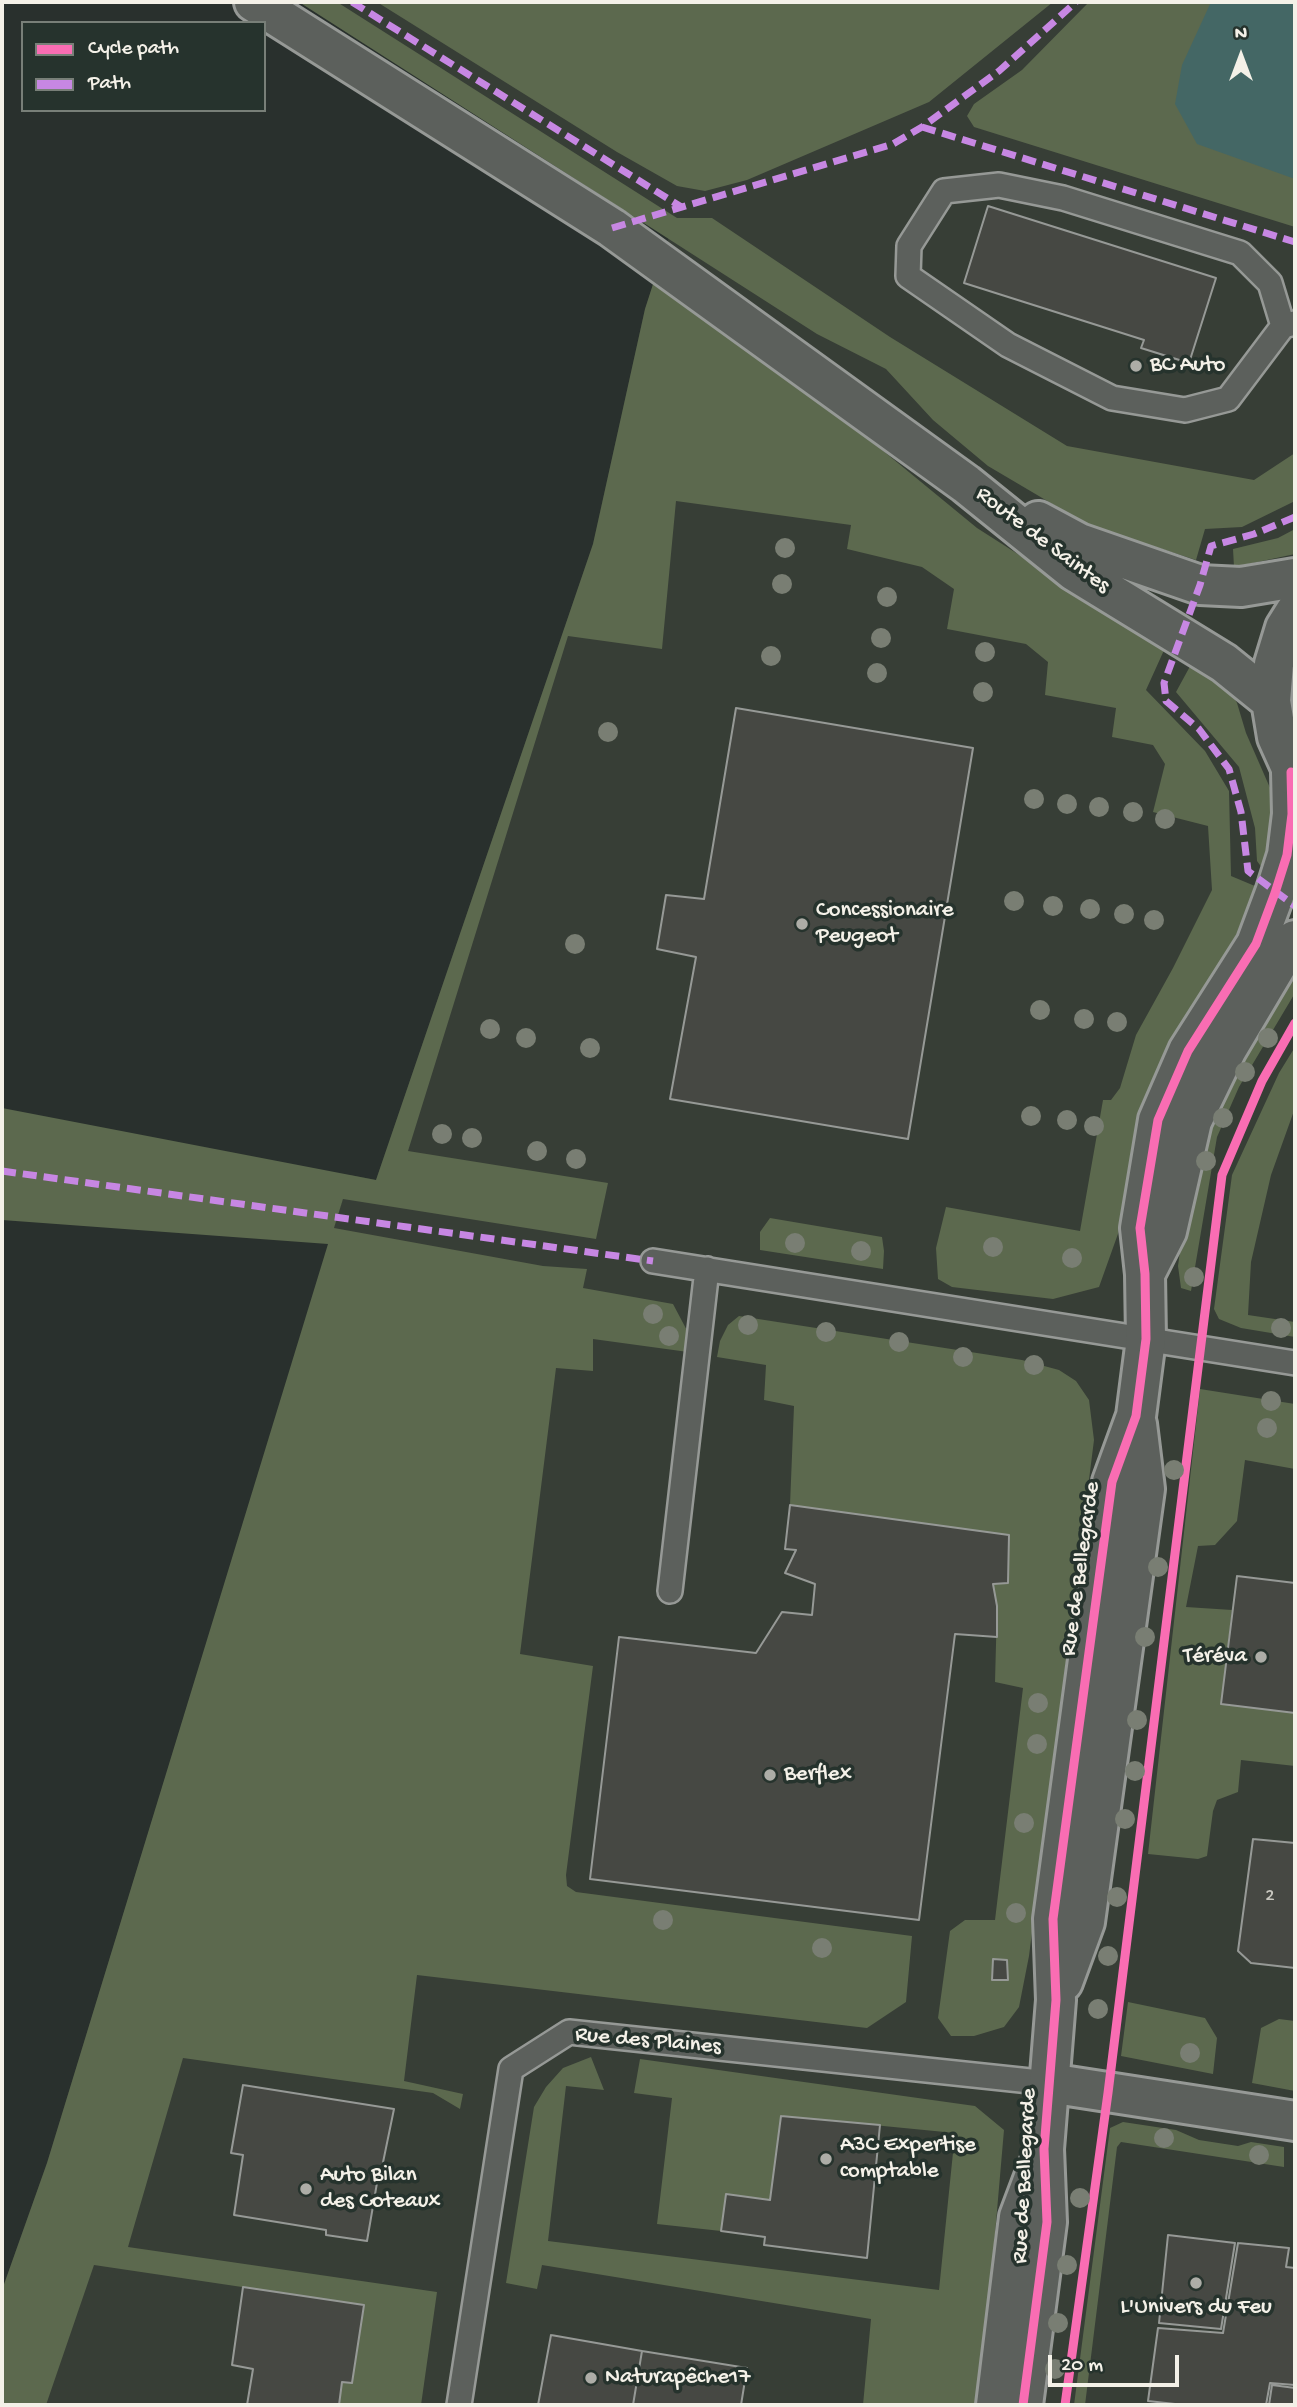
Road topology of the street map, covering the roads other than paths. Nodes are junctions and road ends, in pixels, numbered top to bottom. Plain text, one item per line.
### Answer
1 (254, 2) edge
2 (1289, 325) edge
3 (966, 484) junction
4 (1295, 578) edge
5 (1295, 611) edge
6 (1271, 701) junction
7 (1293, 774) edge
8 (1295, 940) edge
9 (653, 1261) dead end
10 (707, 1269) junction
11 (1145, 1274) junction
12 (1146, 1339) junction
13 (1295, 1363) edge
14 (670, 1591) dead end
15 (1049, 2083) junction
16 (1295, 2122) edge
17 (1044, 2149) junction
18 (459, 2405) edge
19 (996, 2405) edge
20 (1023, 2405) edge

1 - 3 street
2 - 2 lane
3 - 4 street, Route de Saintes
3 - 6 street, Route de Saintes
5 - 6 street
6 - 7 street
7 - 11 street, Rue de Bellegarde
8 - 11 street, Rue de Bellegarde
9 - 10 lane
10 - 12 lane
10 - 14 lane
11 - 12 street, Rue de Bellegarde
12 - 13 lane
12 - 15 street, Rue de Bellegarde
15 - 16 street
15 - 17 street, Rue de Bellegarde
15 - 18 lane, Rue des Plaines
17 - 19 street, Rue de Bellegarde
17 - 20 street, Rue de Bellegarde

